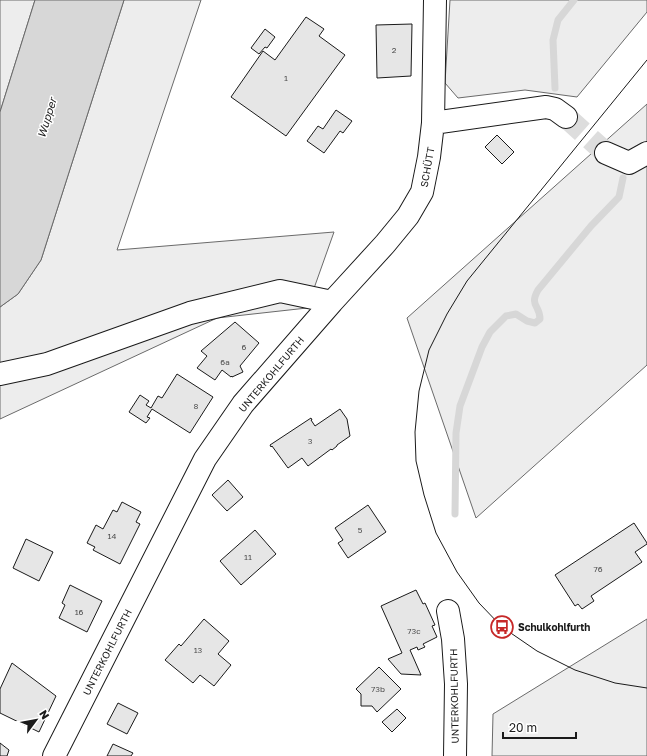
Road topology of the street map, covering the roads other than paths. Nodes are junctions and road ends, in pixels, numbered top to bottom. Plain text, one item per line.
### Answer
1 (435, 0) edge
2 (566, 117) tunnel mouth
3 (433, 123) junction
4 (647, 152) edge
5 (606, 153) tunnel mouth
6 (332, 302) junction
7 (0, 374) edge
8 (448, 612) dead end
9 (54, 756) edge
10 (455, 756) edge

1 - 3 street, SCHÜTT
2 - 3 street
3 - 6 street, SCHÜTT
4 - 5 street
6 - 7 street
6 - 9 street, UNTERKOHLFURTH
8 - 10 street, UNTERKOHLFURTH

